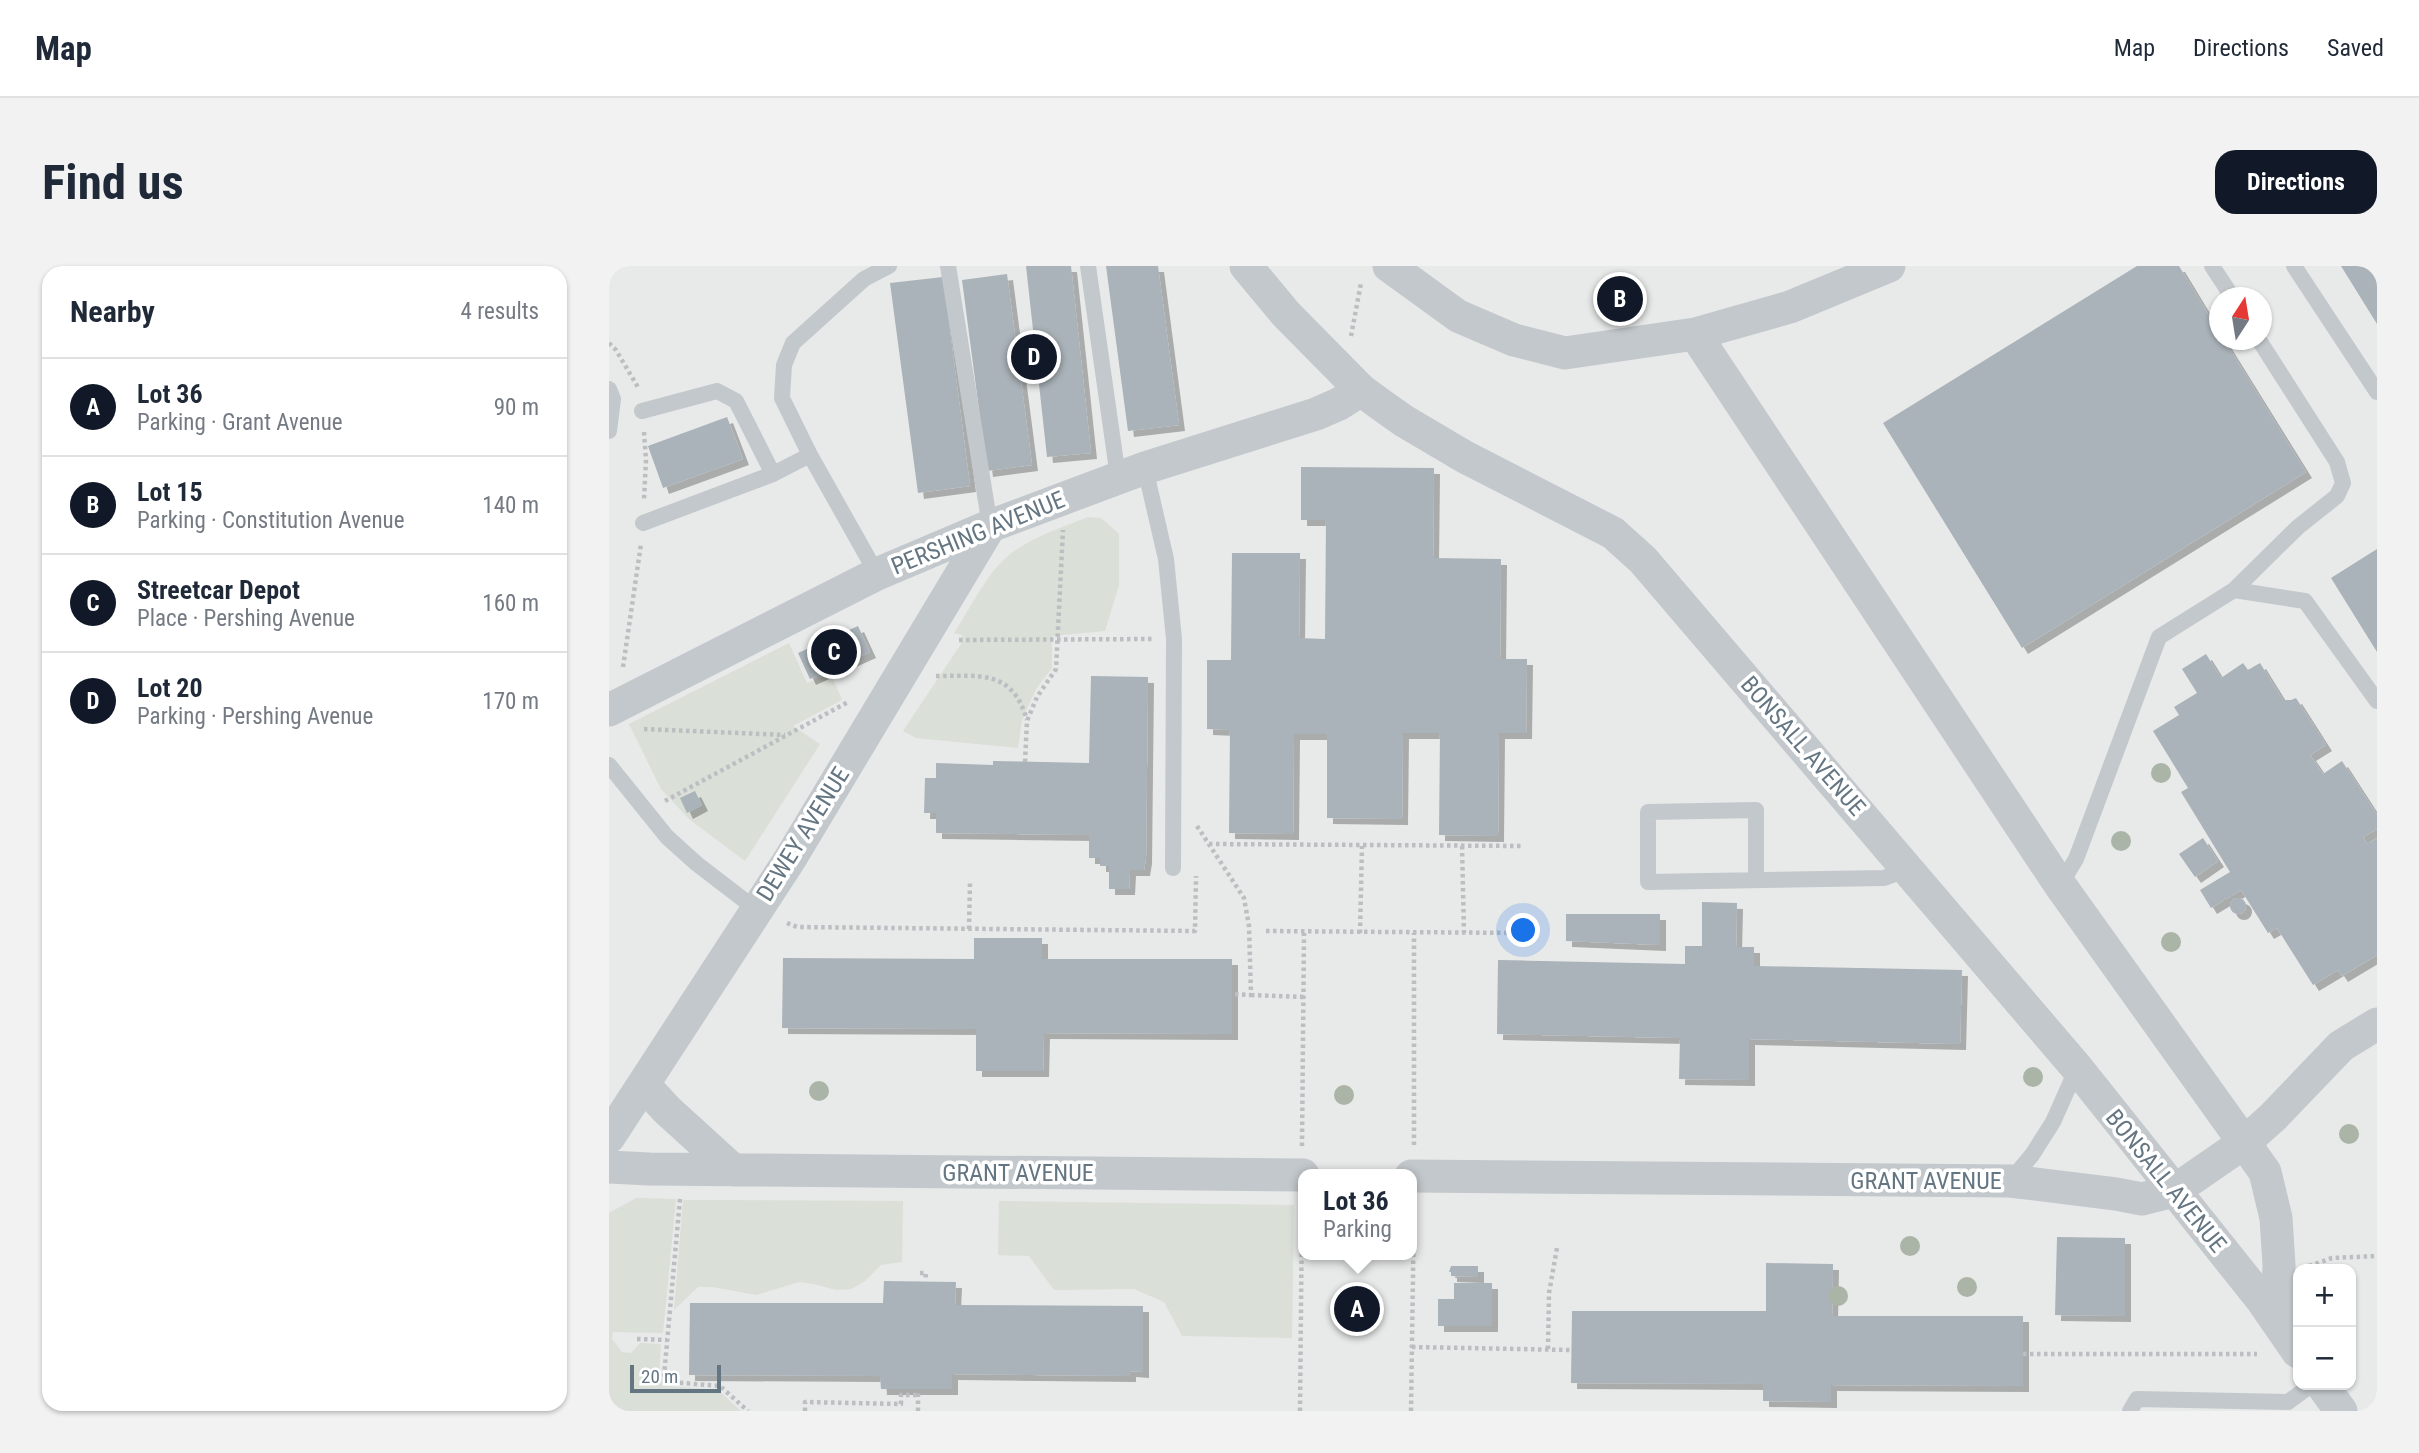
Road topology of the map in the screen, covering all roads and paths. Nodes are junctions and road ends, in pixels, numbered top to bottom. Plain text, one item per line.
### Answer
1 (889, 266) edge
2 (948, 266) edge
3 (1088, 266) edge
4 (1246, 266) edge
5 (1889, 266) edge
6 (2212, 266) edge
7 (2294, 266) edge
8 (1376, 272) edge
9 (2225, 287) edge
10 (1695, 334) junction
11 (1350, 339) dead end
12 (2265, 350) edge
13 (609, 389) edge
14 (1361, 390) junction
15 (2377, 392) edge
16 (642, 411) dead end
17 (609, 431) edge
18 (810, 456) junction
19 (1131, 472) junction
20 (773, 474) junction
21 (1064, 498) junction
22 (643, 523) dead end
23 (990, 526) junction
24 (877, 574) junction
25 (2234, 590) junction
26 (1057, 639) junction
27 (1174, 639) junction
28 (958, 640) dead end
29 (935, 676) dead end
30 (2377, 701) edge
31 (852, 705) dead end
32 (609, 710) edge
33 (1027, 720) junction
34 (642, 729) dead end
35 (787, 735) junction
36 (1025, 762) dead end
37 (609, 765) edge
38 (646, 812) junction
39 (1196, 825) dead end
40 (1209, 844) junction
41 (1362, 846) junction
42 (1462, 846) junction
43 (1522, 846) dead end
44 (1173, 868) dead end
45 (1908, 869) junction
46 (1756, 880) junction
47 (970, 883) dead end
48 (2060, 885) junction
49 (767, 914) junction
50 (969, 929) junction
51 (1195, 931) dead end
52 (1266, 931) dead end
53 (1304, 933) junction
54 (1360, 933) junction
55 (1415, 933) junction
56 (1464, 933) junction
57 (1521, 933) dead end
58 (1232, 994) dead end
59 (1251, 995) junction
60 (1304, 997) junction
61 (2377, 1024) edge
62 (2077, 1068) junction
63 (644, 1085) junction
64 (609, 1138) edge
65 (2245, 1142) junction
66 (1303, 1165) edge
67 (609, 1167) edge
68 (1413, 1169) edge
69 (733, 1170) junction
70 (1417, 1178) edge
71 (2010, 1181) junction
72 (2174, 1191) junction
73 (680, 1195) dead end
74 (1556, 1248) dead end
75 (2377, 1256) edge
76 (1301, 1260) edge
77 (1413, 1260) edge
78 (2316, 1264) edge
79 (920, 1273) dead end
80 (925, 1281) dead end
81 (2277, 1321) junction
82 (637, 1339) dead end
83 (667, 1340) junction
84 (2293, 1345) edge
85 (1412, 1348) junction
86 (1548, 1349) junction
87 (1571, 1350) dead end
88 (2024, 1354) dead end
89 (2257, 1354) dead end
90 (2304, 1390) edge
91 (2326, 1390) edge
92 (748, 1411) edge
93 (805, 1411) edge
94 (918, 1411) edge
95 (1300, 1411) edge
96 (1411, 1411) edge
97 (2130, 1411) edge
98 (2341, 1411) edge

1 - 18 lane
2 - 23 lane
3 - 19 lane
4 - 14 street, BONSALL AVENUE
5 - 10 street
6 - 9 lane
7 - 15 lane
8 - 10 street
8 - 11 path
10 - 48 street
12 - 25 lane
13 - 17 lane
14 - 19 street, PERSHING AVENUE
14 - 45 street, BONSALL AVENUE
16 - 20 lane
18 - 20 lane
18 - 24 lane
19 - 21 street, PERSHING AVENUE
19 - 27 lane
20 - 22 lane
21 - 23 street, PERSHING AVENUE
21 - 26 path
23 - 24 street, PERSHING AVENUE
23 - 49 street, DEWEY AVENUE
24 - 32 street, PERSHING AVENUE
25 - 30 lane
25 - 48 lane
26 - 27 path
26 - 28 path
26 - 33 path
27 - 44 lane
29 - 33 path
31 - 35 path
33 - 36 path
34 - 35 path
35 - 38 path
37 - 38 lane
38 - 49 lane
39 - 40 path
40 - 41 path
40 - 59 path
41 - 42 path
41 - 54 path
42 - 43 path
42 - 56 path
45 - 46 lane
45 - 62 street, BONSALL AVENUE
46 - 46 lane
47 - 50 path
48 - 65 street
49 - 50 path
49 - 63 street, DEWEY AVENUE
50 - 51 path
52 - 53 path
53 - 54 path
53 - 60 path
54 - 55 path
55 - 56 path
55 - 68 path
56 - 57 path
58 - 59 path
59 - 60 path
60 - 66 path
61 - 65 street, GRANT AVENUE
62 - 71 lane
62 - 72 street, BONSALL AVENUE
63 - 64 street, DEWEY AVENUE
63 - 69 street
65 - 72 street, GRANT AVENUE
65 - 81 street
66 - 69 street, GRANT AVENUE
67 - 69 street, GRANT AVENUE
70 - 71 street, GRANT AVENUE
71 - 72 street, GRANT AVENUE
72 - 81 street, BONSALL AVENUE
73 - 83 path
74 - 86 path
75 - 78 path
76 - 95 path
77 - 85 path
79 - 80 path
81 - 84 street, BONSALL AVENUE
82 - 83 path
83 - 92 path
85 - 86 path
85 - 96 path
86 - 87 path
88 - 89 path
90 - 97 lane
91 - 98 street
93 - 94 path

